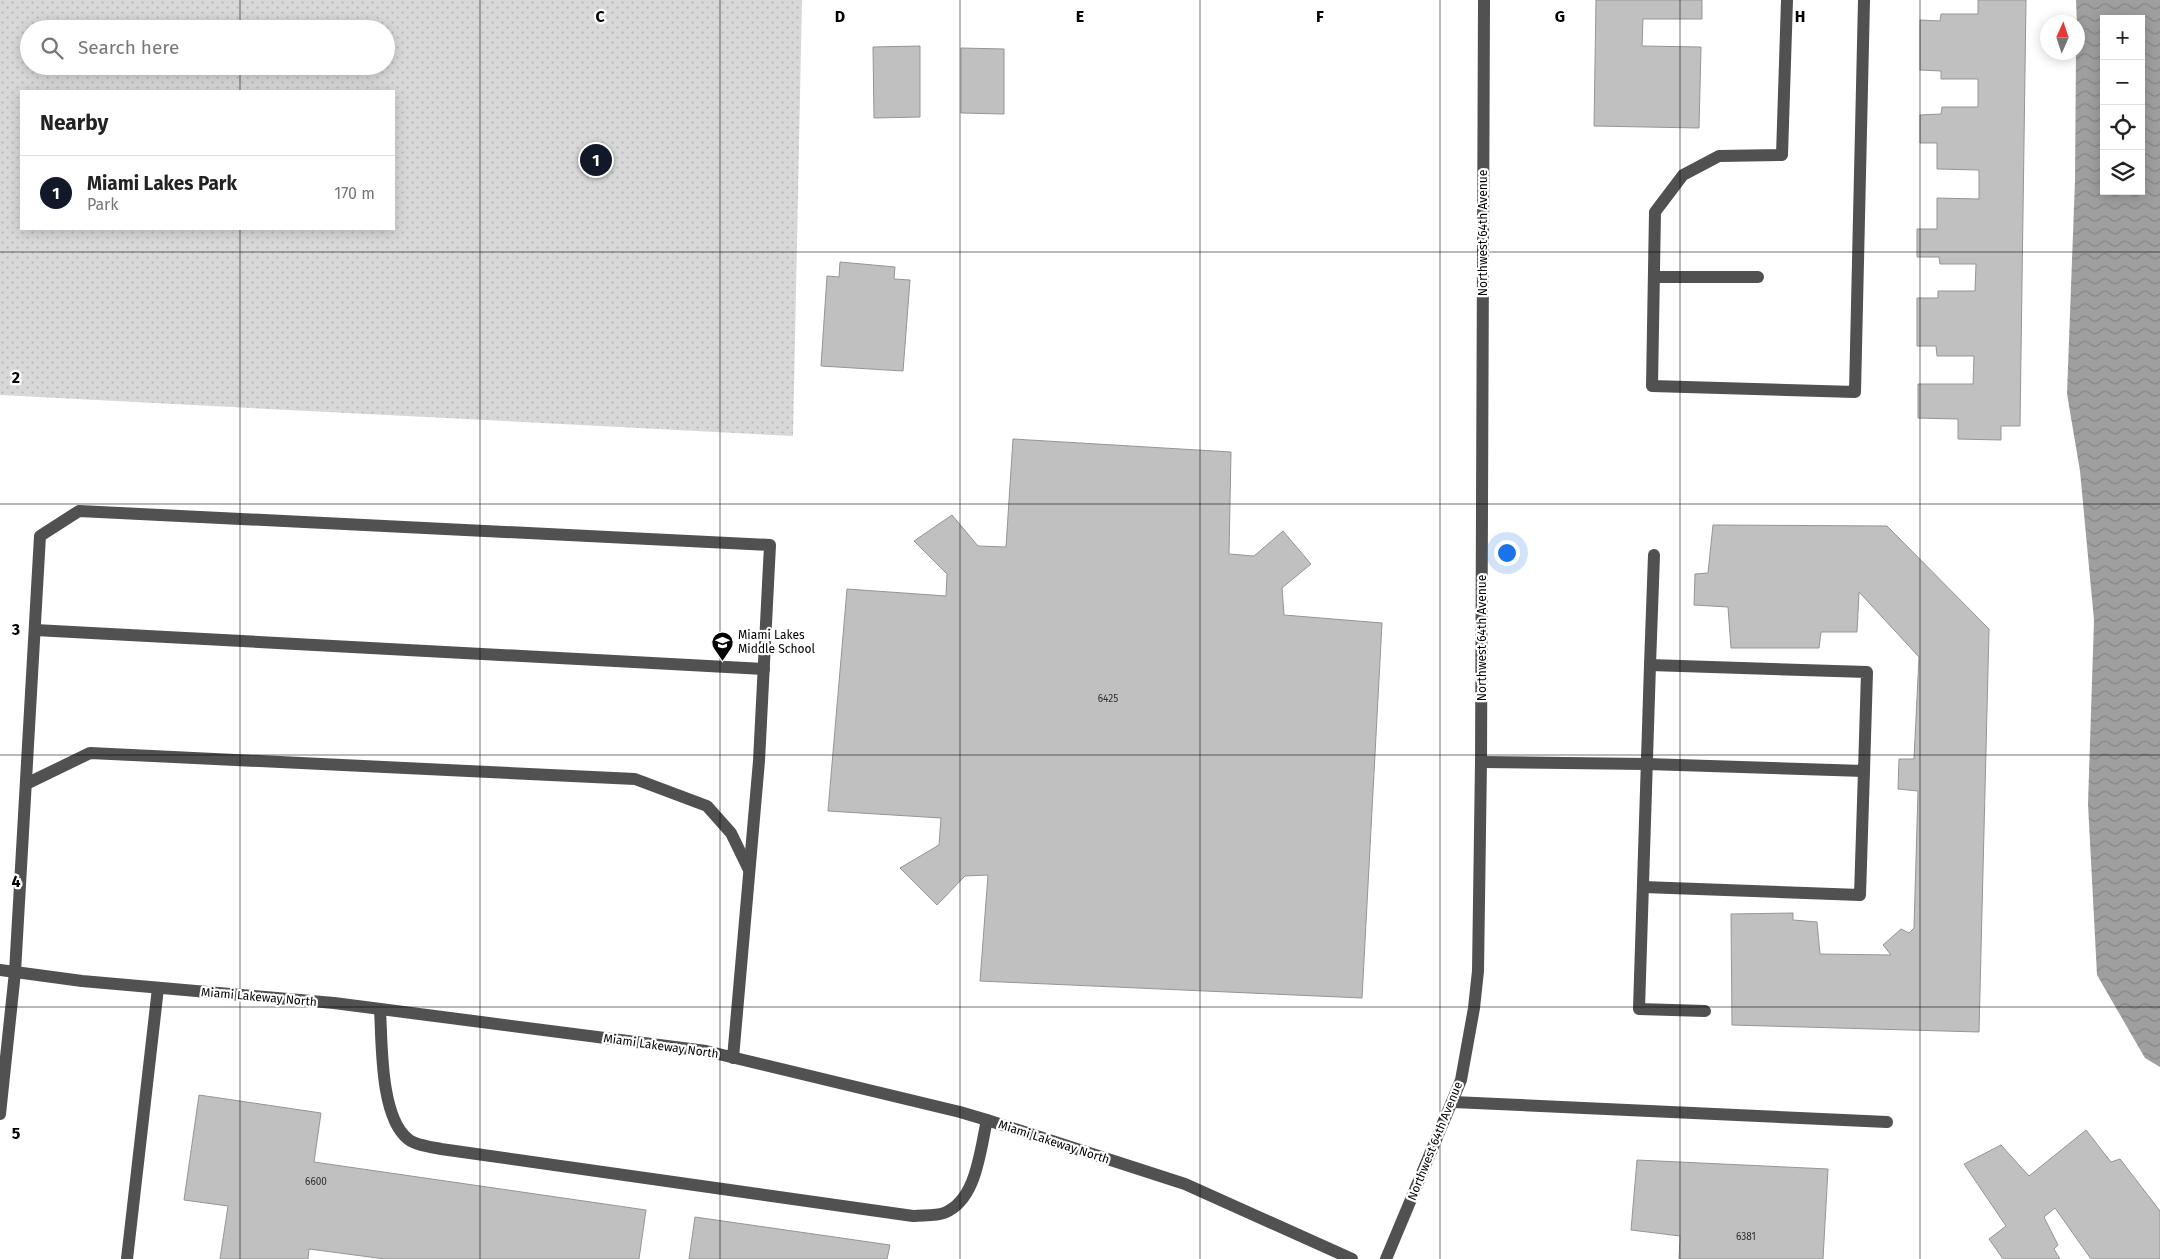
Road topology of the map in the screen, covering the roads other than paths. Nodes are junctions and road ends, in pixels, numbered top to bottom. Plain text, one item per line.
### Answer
1 (1484, 0) edge
2 (1787, 0) edge
3 (1864, 0) edge
4 (1654, 277) junction
5 (1758, 277) dead end
6 (1654, 555) dead end
7 (35, 630) junction
8 (1650, 665) junction
9 (764, 669) junction
10 (1481, 762) junction
11 (1647, 764) junction
12 (1864, 771) junction
13 (26, 784) junction
14 (749, 870) junction
15 (1643, 887) junction
16 (0, 970) edge
17 (15, 972) junction
18 (158, 988) junction
19 (380, 1009) junction
20 (1705, 1011) dead end
21 (733, 1058) junction
22 (1453, 1102) junction
23 (0, 1114) edge
24 (987, 1120) junction
25 (1887, 1122) dead end
26 (127, 1259) edge
27 (1352, 1259) edge
28 (1386, 1259) edge

1 - 10 street, Northwest 64th Avenue
2 - 4 street
3 - 4 street
4 - 5 street
6 - 8 street
7 - 9 street
7 - 9 street
7 - 13 street
8 - 11 street
8 - 12 street
9 - 14 street
10 - 11 street
10 - 22 street, Northwest 64th Avenue
11 - 12 street
11 - 15 street
12 - 15 street
13 - 14 street
13 - 17 street
14 - 21 street
15 - 20 street
16 - 17 street, Miami Lakeway North
17 - 18 street, Miami Lakeway North
17 - 23 street
18 - 19 street, Miami Lakeway North
18 - 26 street
19 - 21 street, Miami Lakeway North
19 - 24 street
21 - 24 street, Miami Lakeway North
22 - 25 street
22 - 28 street, Northwest 64th Avenue
24 - 27 street, Miami Lakeway North

